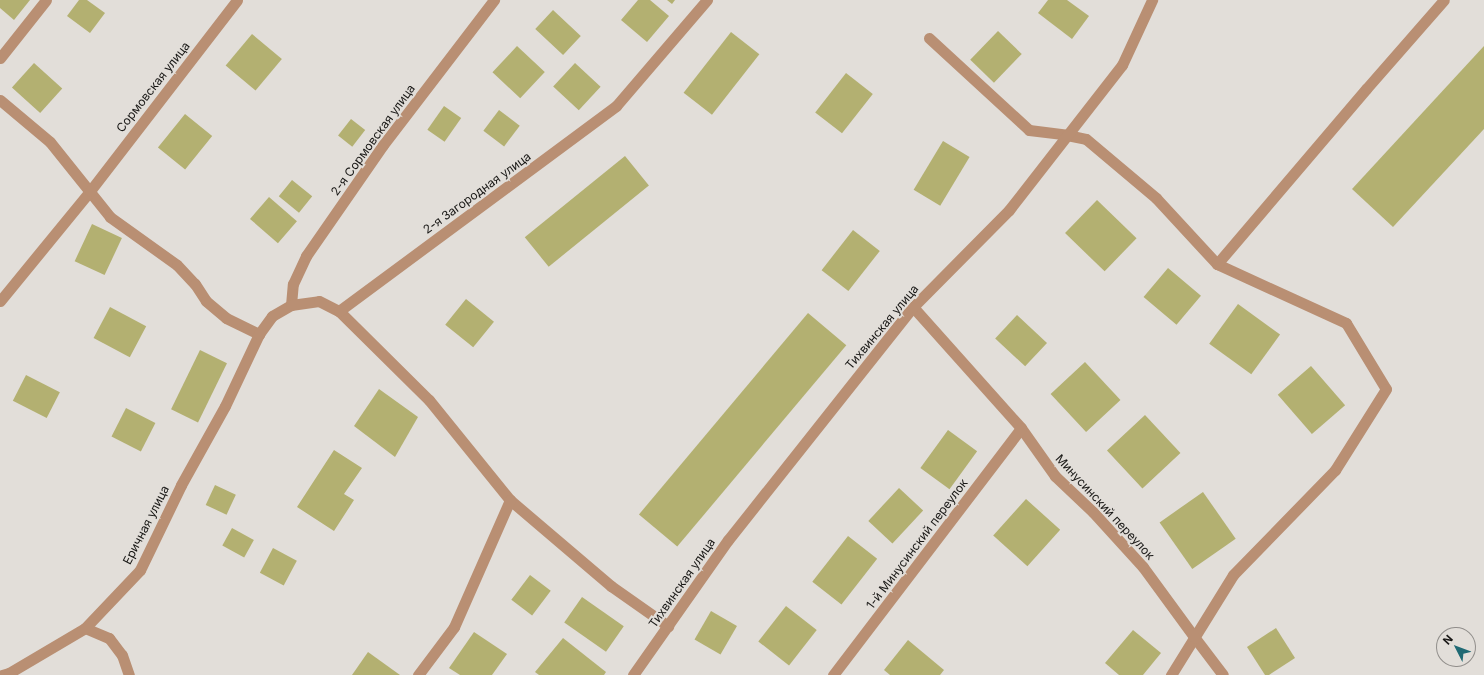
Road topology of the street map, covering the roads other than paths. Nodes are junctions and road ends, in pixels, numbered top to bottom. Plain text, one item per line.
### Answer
1 (46, 0) edge
2 (237, 0) edge
3 (494, 0) edge
4 (707, 0) edge
5 (1152, 0) edge
6 (1444, 0) edge
7 (929, 38) dead end
8 (0, 58) edge
9 (0, 100) edge
10 (1067, 135) junction
11 (90, 191) junction
12 (1217, 264) junction
13 (0, 301) edge
14 (291, 305) junction
15 (913, 307) junction
16 (339, 311) junction
17 (259, 334) junction
18 (1021, 428) junction
19 (510, 500) junction
20 (668, 626) junction
21 (85, 628) junction
22 (1195, 638) junction
23 (2, 675) edge
24 (129, 675) edge
25 (418, 675) edge
26 (633, 675) edge
27 (833, 675) edge
28 (1171, 675) edge
29 (1222, 675) edge

1 - 8 street
2 - 11 street, Сормовская улица
3 - 14 street, 2-я Сормовская улица
4 - 16 street, 2-я Загородная улица
5 - 10 street, Тихвинская улица
6 - 12 street
7 - 10 street
9 - 11 street
10 - 12 street
10 - 15 street, Тихвинская улица
11 - 13 street
11 - 17 street
12 - 22 street
14 - 16 street
14 - 17 street
15 - 18 street, Минусинский переулок
15 - 20 street, Тихвинская улица
16 - 19 street
17 - 21 street, Еричная улица
18 - 22 street, Минусинский переулок
18 - 27 street, 1-й Минусинский переулок
19 - 20 street
19 - 25 street
20 - 26 street, Тихвинская улица
21 - 23 street, Еричная улица
21 - 24 street
22 - 28 street
22 - 29 street, Минусинский переулок

